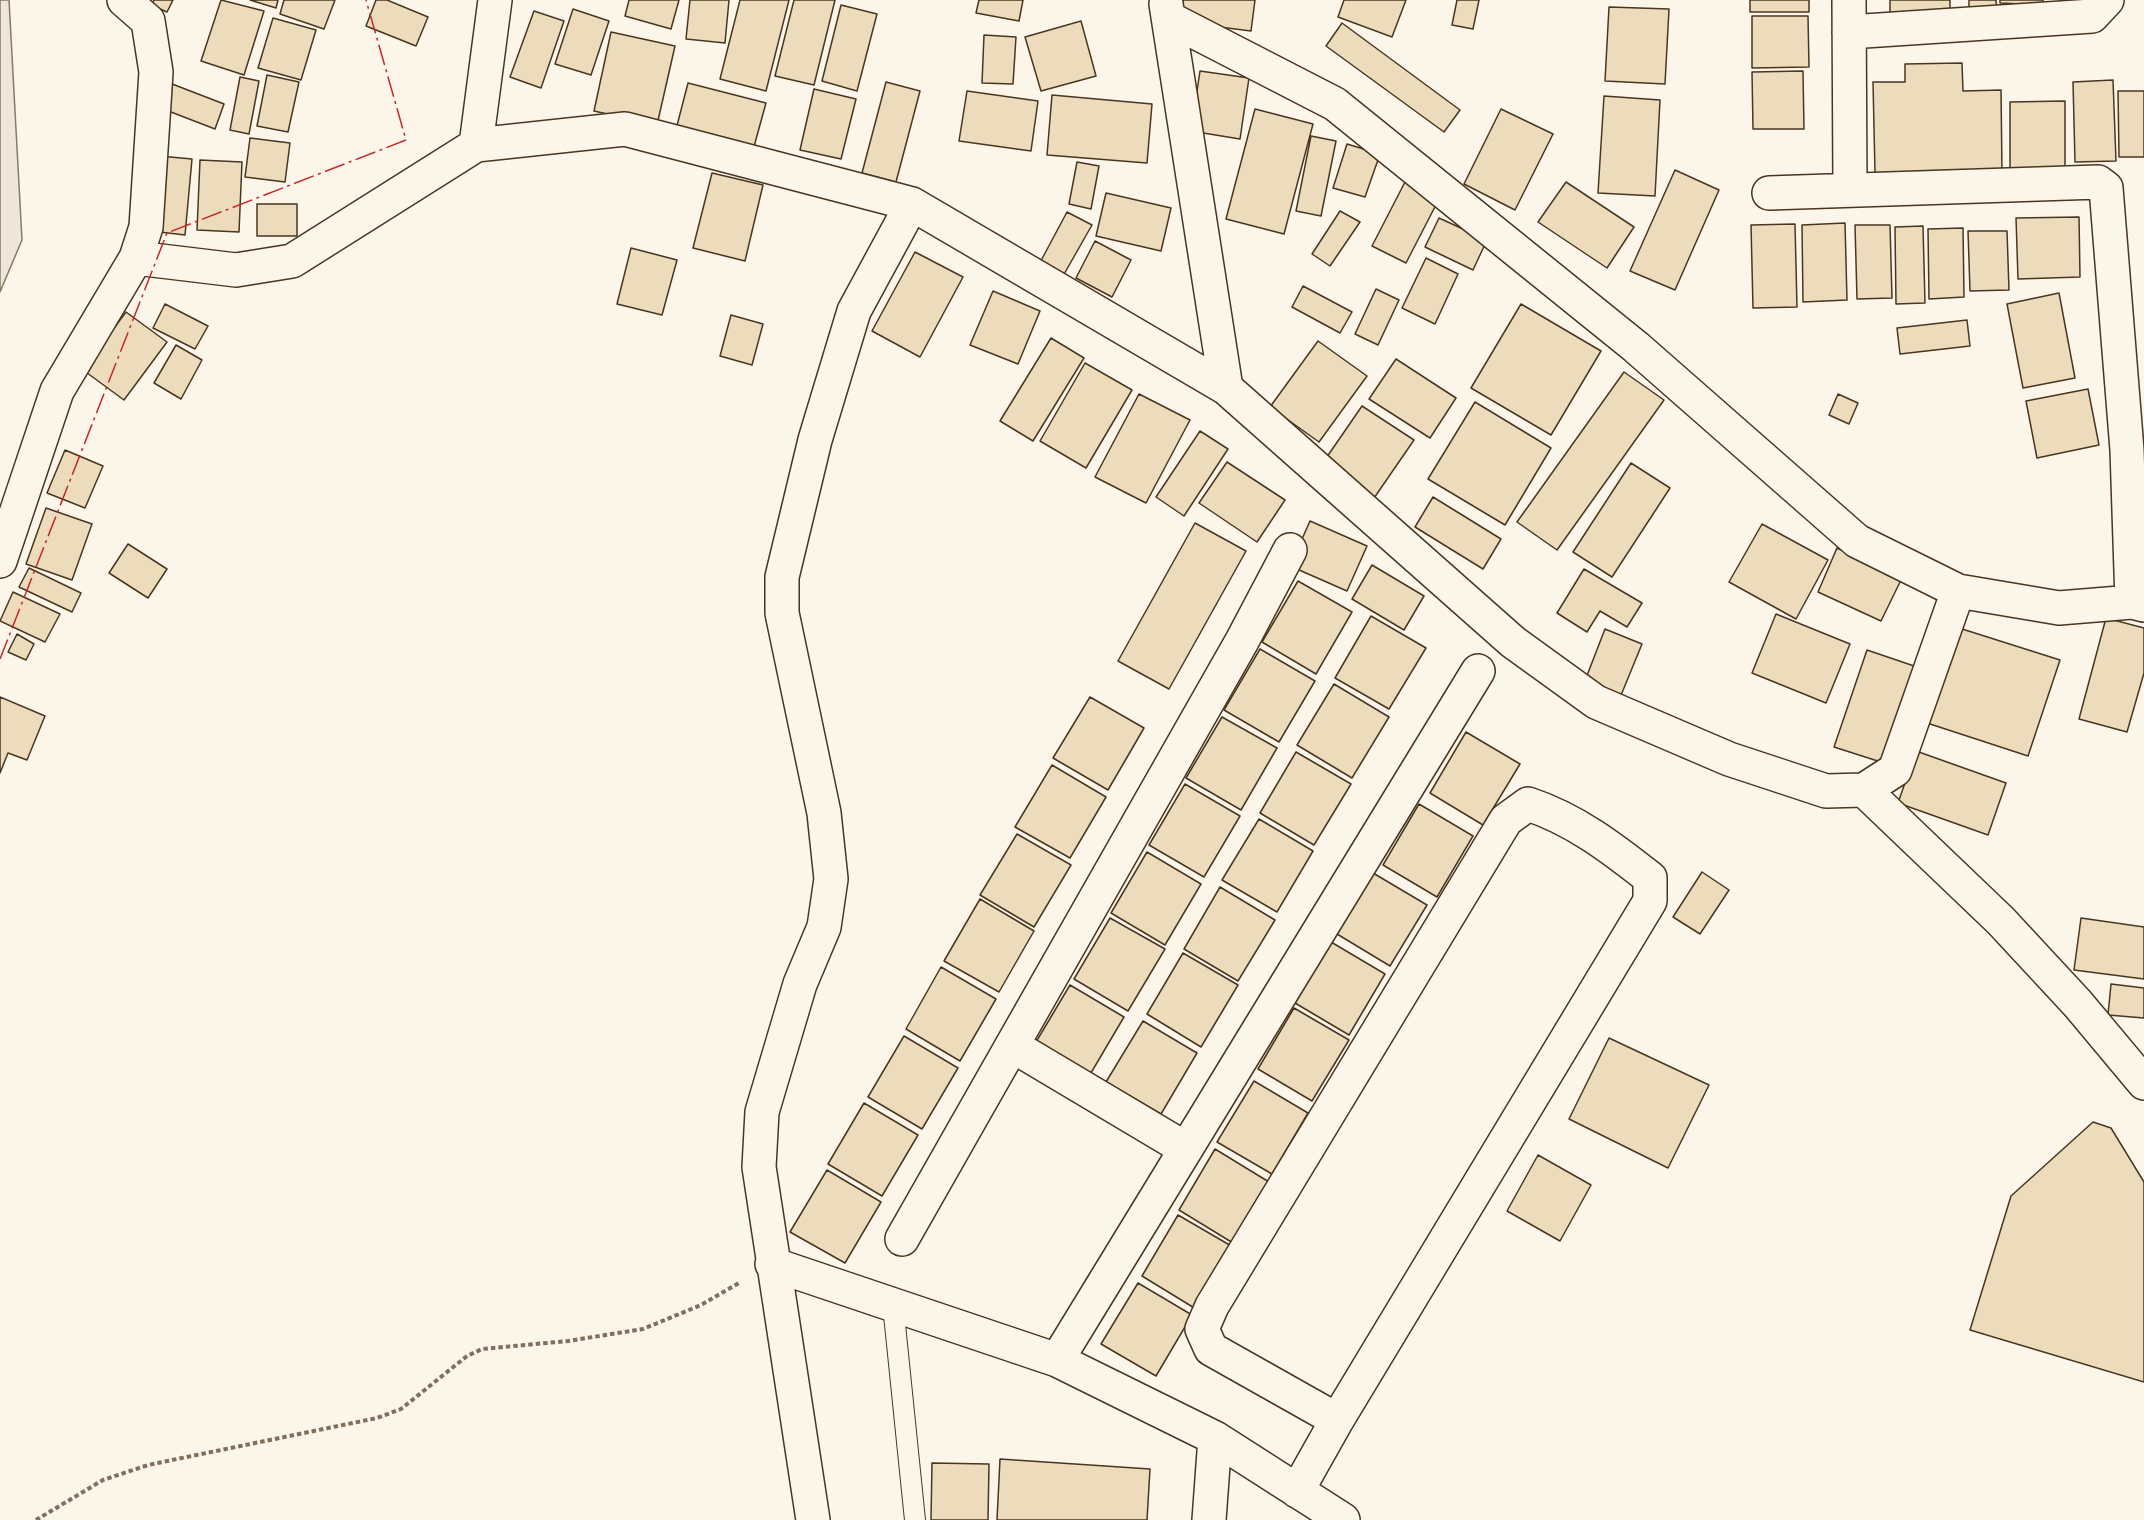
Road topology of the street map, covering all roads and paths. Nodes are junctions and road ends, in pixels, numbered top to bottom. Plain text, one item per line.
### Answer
1 (124, 0) edge
2 (495, 0) edge
3 (1849, 0) edge
4 (2108, 0) edge
5 (1168, 10) edge
6 (1849, 32) junction
7 (476, 145) junction
8 (1850, 189) junction
9 (1769, 193) dead end
10 (912, 204) junction
11 (136, 258) junction
12 (1226, 388) junction
13 (1290, 550) dead end
14 (0, 561) edge
15 (1958, 591) junction
16 (2138, 603) edge
17 (1478, 670) dead end
18 (1864, 790) junction
19 (1013, 1046) junction
20 (2144, 1083) edge
21 (1186, 1149) junction
22 (902, 1239) dead end
23 (771, 1264) junction
24 (893, 1305) junction
25 (1057, 1360) junction
26 (1336, 1420) junction
27 (1215, 1438) junction
28 (1298, 1491) junction
29 (36, 1520) edge
30 (813, 1520) edge
31 (915, 1520) edge
32 (1209, 1520) edge
33 (1343, 1520) edge

1 - 11 street
2 - 7 street
3 - 6 street
4 - 6 street
5 - 12 street
5 - 15 street
6 - 8 street
7 - 10 street
7 - 11 street
8 - 9 street
8 - 16 street
10 - 12 street
10 - 23 street
11 - 14 street
12 - 18 street
13 - 19 street
15 - 16 street
15 - 18 street
17 - 21 street
18 - 20 street
19 - 21 street
19 - 22 street
21 - 25 street
23 - 24 street
23 - 29 path
23 - 30 street
24 - 25 street
24 - 31 lane
25 - 27 street
26 - 26 street
26 - 28 street
27 - 28 street
27 - 32 street
28 - 33 street

